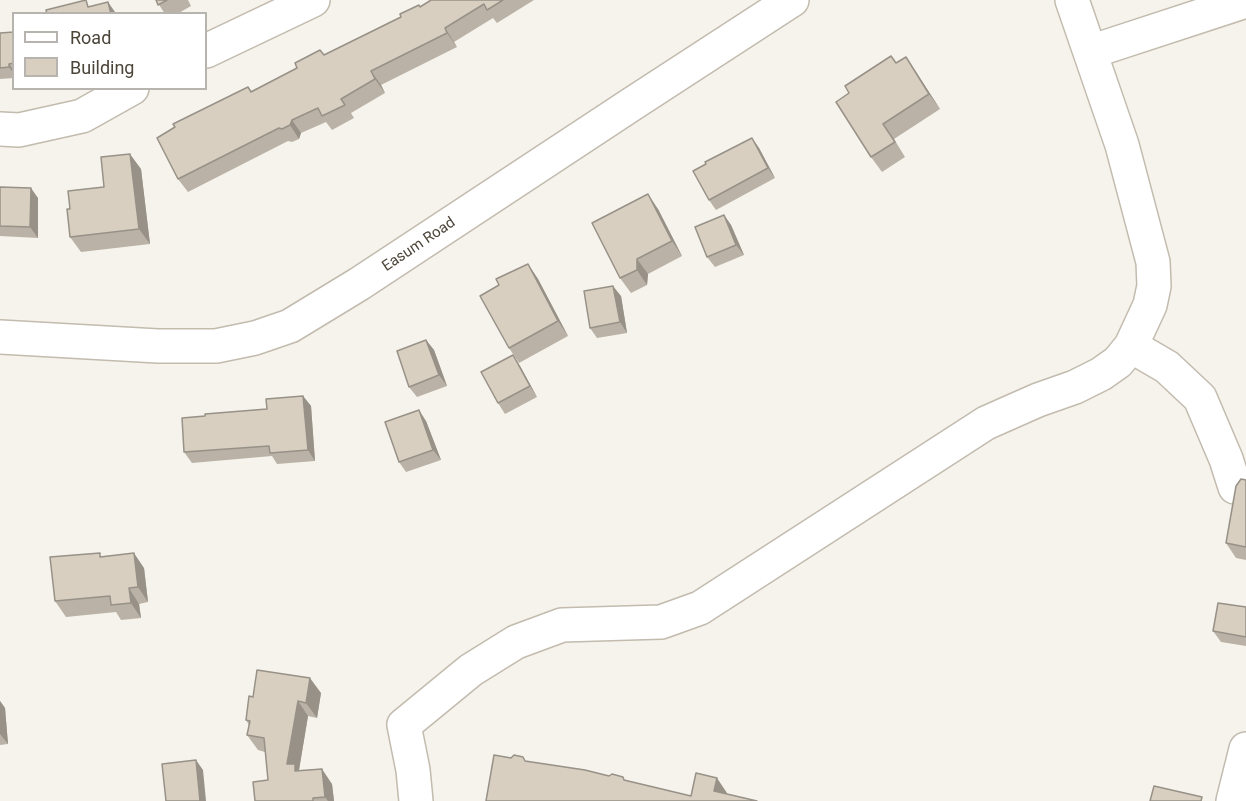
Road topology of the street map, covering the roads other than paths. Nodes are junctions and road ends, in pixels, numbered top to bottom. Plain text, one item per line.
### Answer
1 (314, 0) edge
2 (792, 0) edge
3 (1072, 0) edge
4 (1246, 1) edge
5 (207, 51) edge
6 (1090, 52) junction
7 (128, 90) edge
8 (0, 129) edge
9 (0, 337) edge
10 (1131, 346) junction
11 (1235, 486) edge
12 (1246, 749) edge
13 (417, 801) edge
14 (1233, 801) edge

1 - 5 street
2 - 9 street, Easum Road
3 - 6 street
4 - 6 street
6 - 10 street
7 - 8 street
10 - 11 street
10 - 13 street
12 - 14 street

